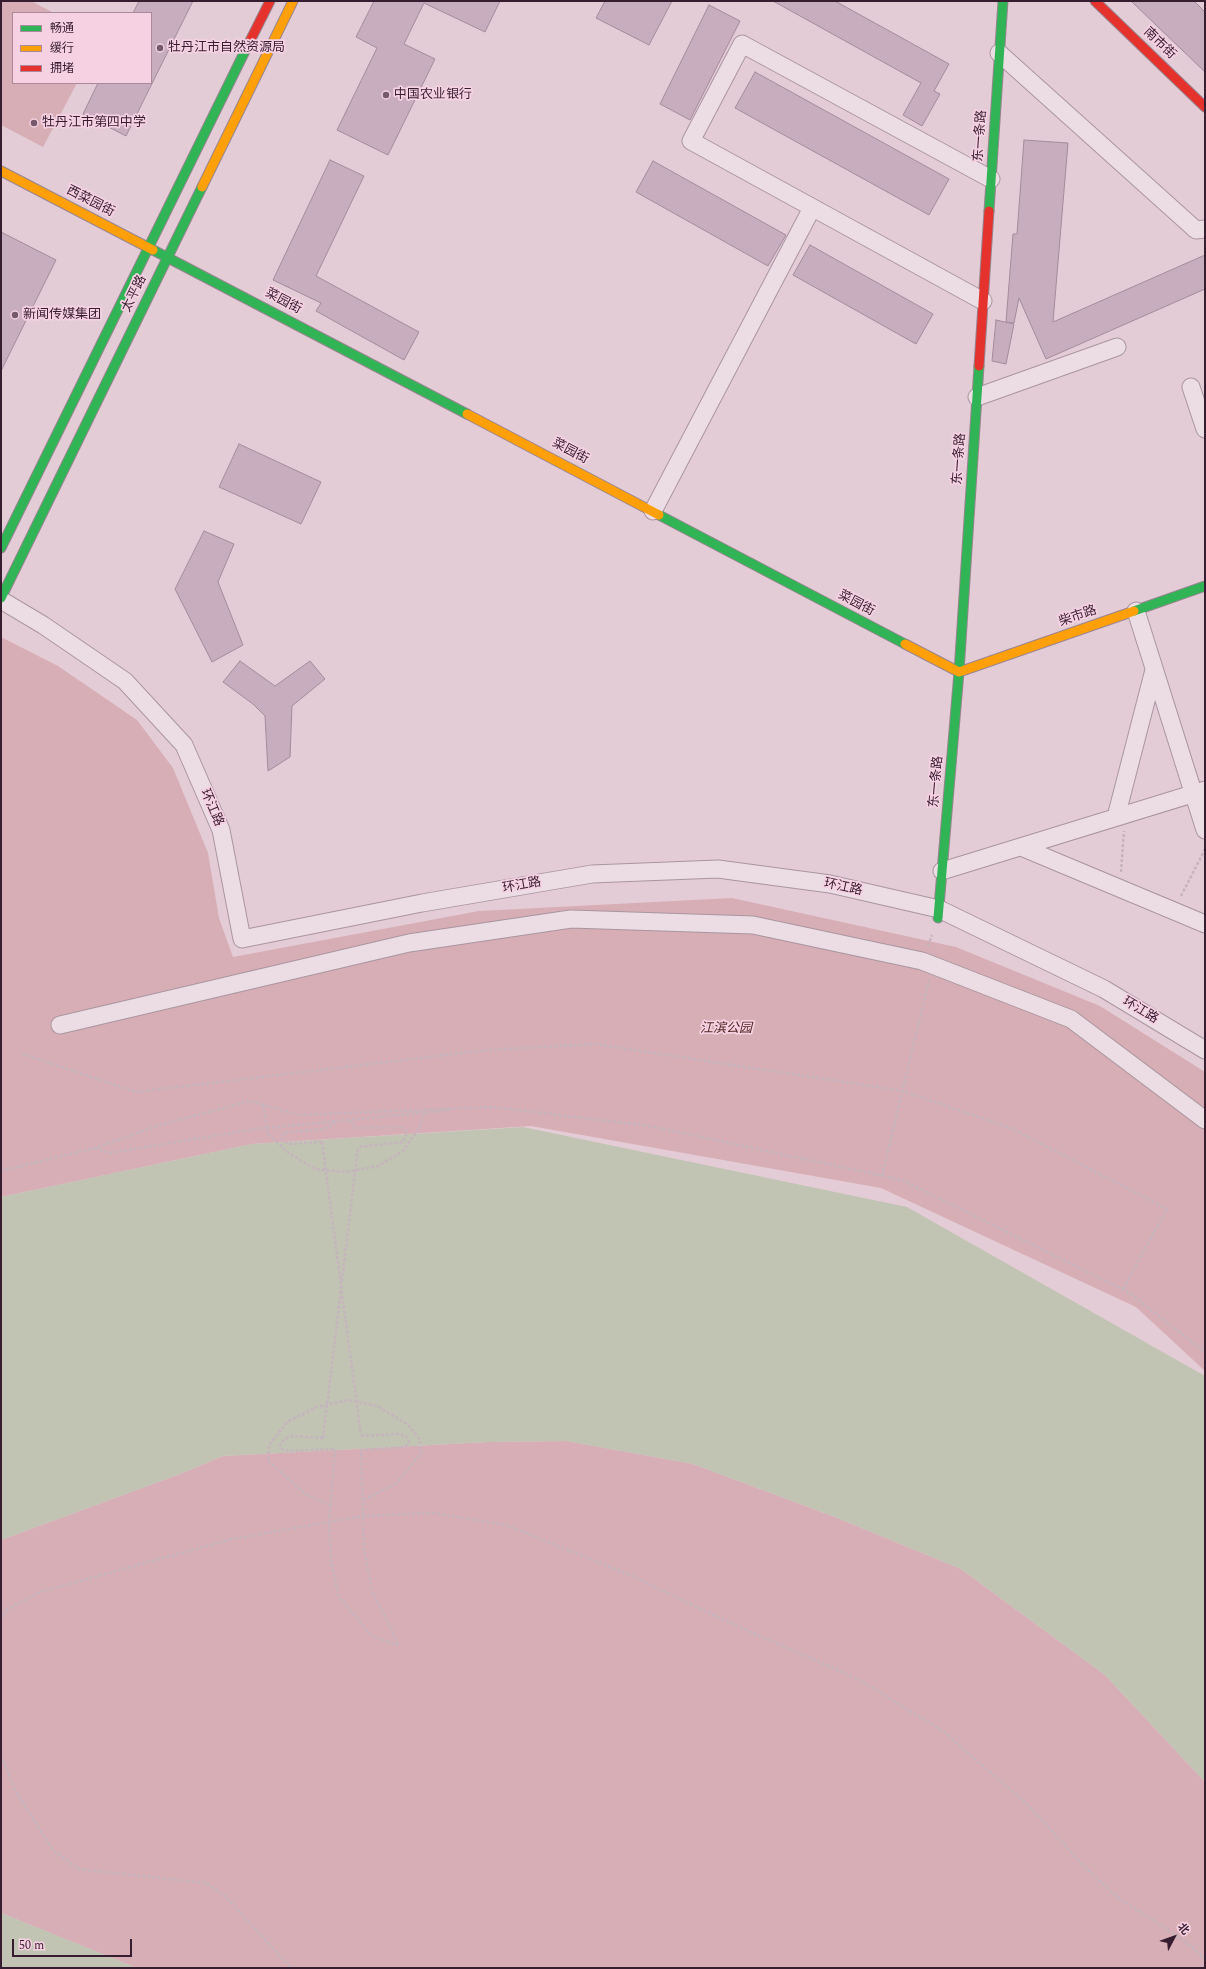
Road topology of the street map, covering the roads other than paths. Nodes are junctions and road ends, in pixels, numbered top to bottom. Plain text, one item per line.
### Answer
1 (270, 1) edge
2 (293, 1) edge
3 (1003, 1) edge
4 (1095, 1) edge
5 (999, 53) junction
6 (1205, 107) edge
7 (1, 171) edge
8 (991, 179) junction
9 (812, 208) junction
10 (1205, 229) edge
11 (149, 247) junction
12 (168, 257) junction
13 (983, 301) junction
14 (1117, 347) dead end
15 (1190, 387) dead end
16 (977, 397) junction
17 (1205, 429) edge
18 (653, 511) junction
19 (1, 548) edge
20 (1205, 586) edge
21 (1, 599) edge
22 (1136, 611) junction
23 (1154, 670) junction
24 (959, 672) junction
25 (1199, 792) edge
26 (1120, 816) junction
27 (1205, 830) edge
28 (1021, 847) junction
29 (942, 871) junction
30 (939, 914) junction
31 (1205, 924) edge
32 (60, 1025) dead end
33 (1205, 1050) edge
34 (1205, 1120) edge

1 - 11 street, 太平路
2 - 12 street, 太平路
3 - 5 street, 东一条路
4 - 6 street, 南市街
5 - 8 street, 东一条路
5 - 10 street
7 - 11 street, 西菜园街
8 - 9 street
8 - 13 street, 东一条路
9 - 13 street
9 - 18 street
11 - 12 street, 西菜园街
11 - 19 street, 太平路
12 - 18 street, 菜园街
12 - 21 street, 太平路
13 - 16 street, 东一条路
14 - 16 street
15 - 17 street
16 - 24 street, 东一条路
18 - 24 street, 菜园街
20 - 22 street, 柴市路
21 - 30 street, 环江路
22 - 23 street
22 - 24 street, 柴市路
23 - 25 street
23 - 26 street
24 - 29 street, 东一条路
25 - 26 street
25 - 27 street
26 - 28 street
28 - 29 street
28 - 31 street
29 - 30 street, 东一条路
30 - 33 street, 环江路
32 - 34 street

